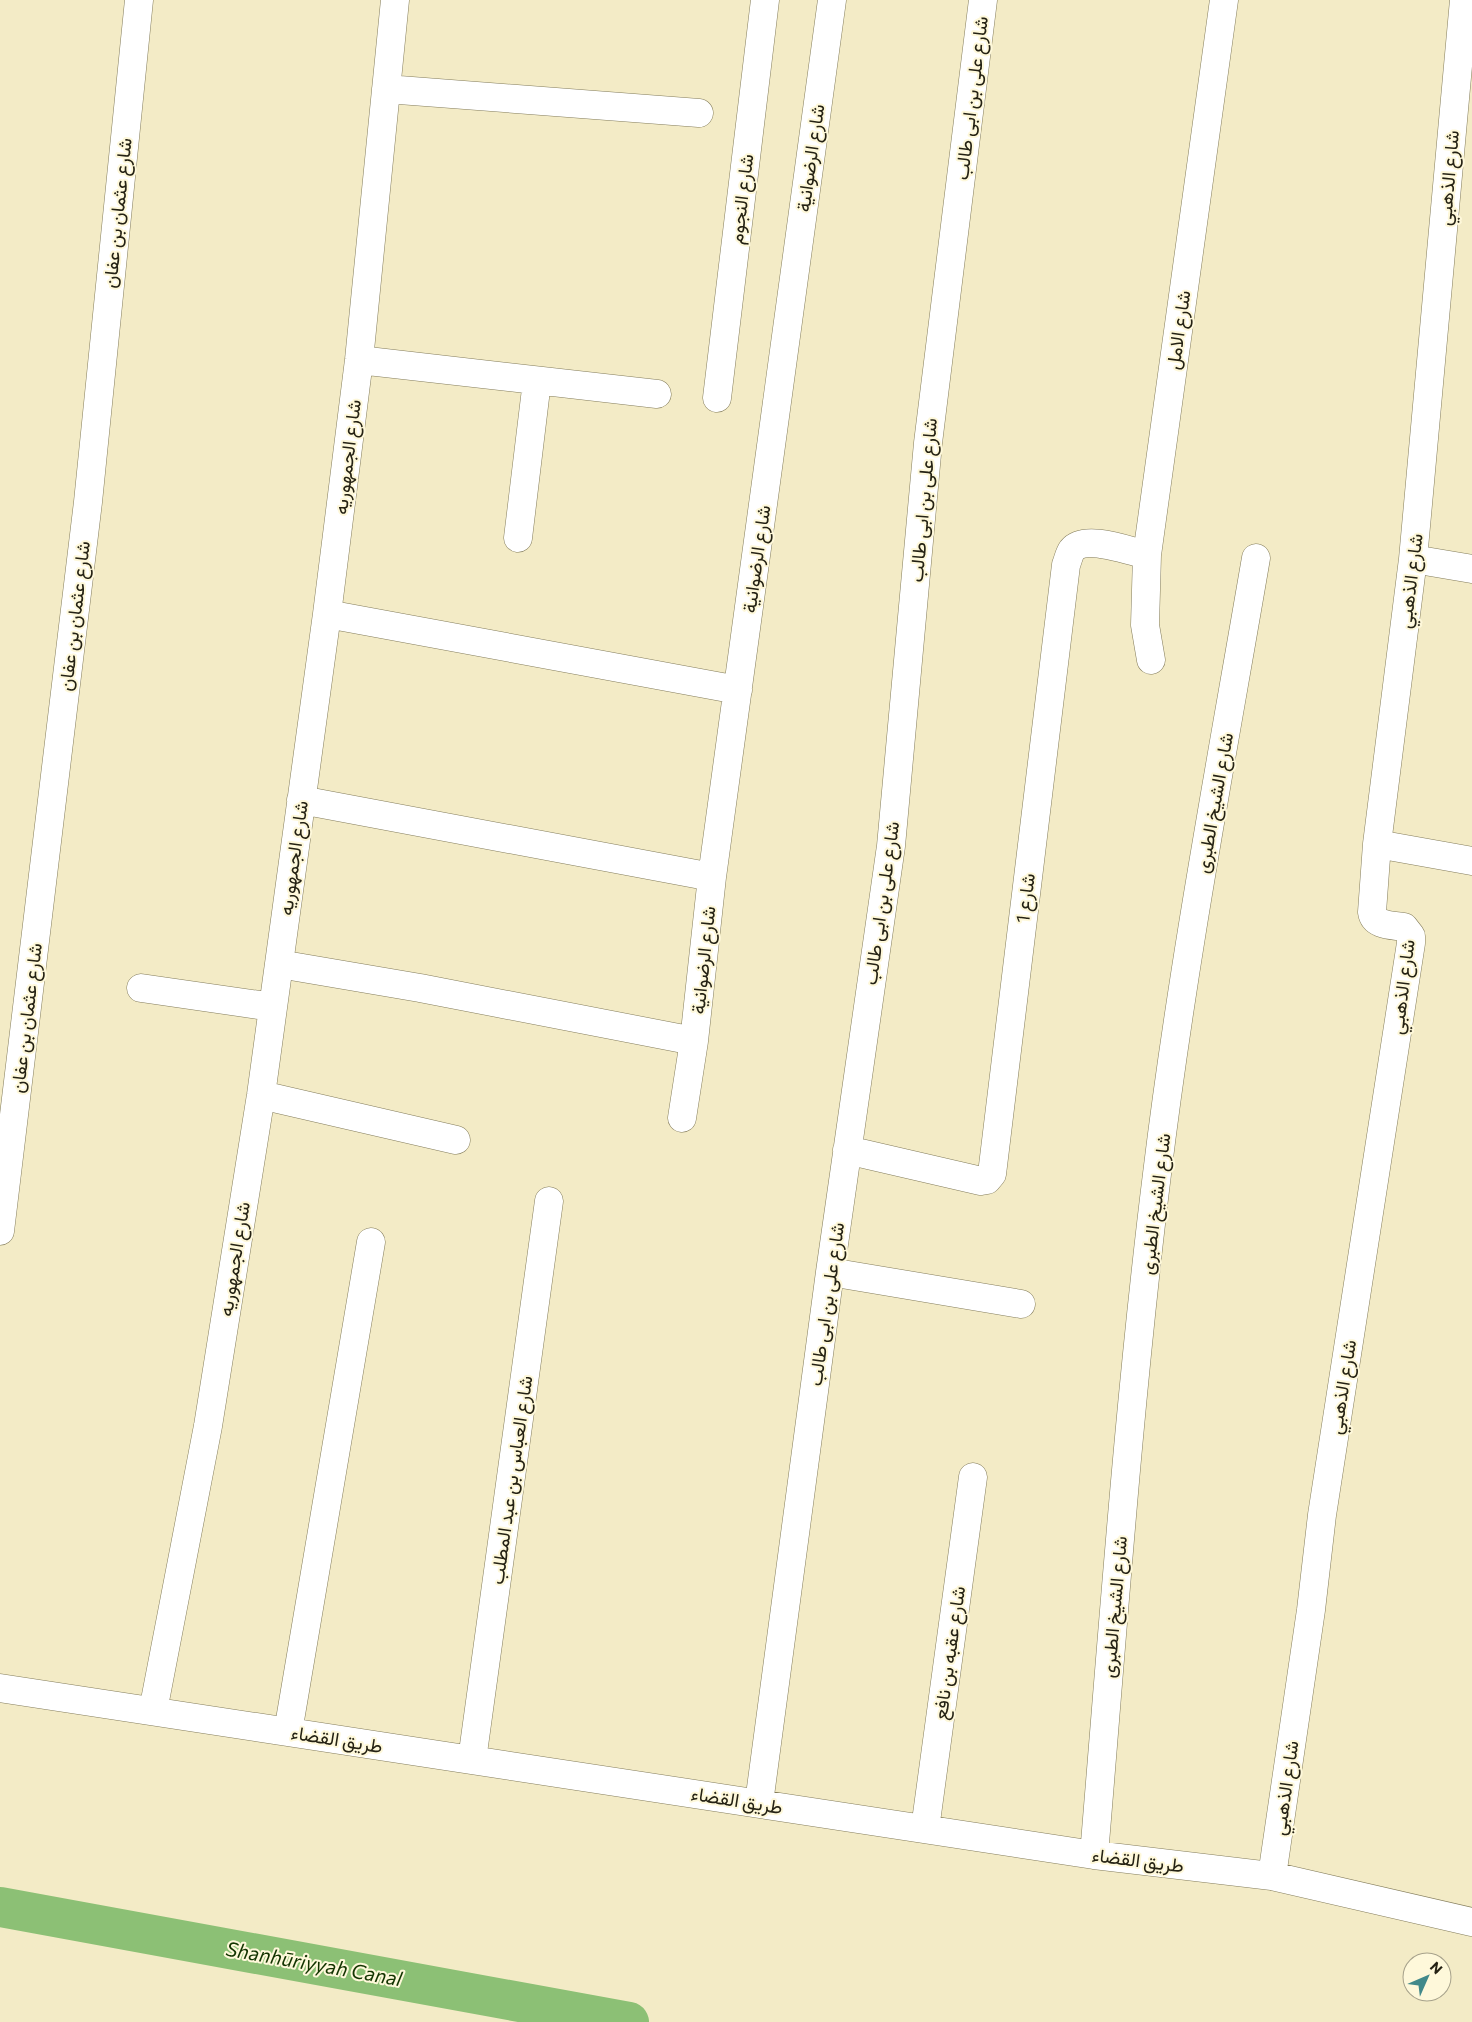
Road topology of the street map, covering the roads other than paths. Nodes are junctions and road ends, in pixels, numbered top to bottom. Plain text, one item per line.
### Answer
1 (138, 0) edge
2 (395, 0) edge
3 (765, 0) edge
4 (832, 0) edge
5 (983, 0) edge
6 (1224, 0) edge
7 (1464, 0) edge
8 (386, 89) junction
9 (699, 114) dead end
10 (359, 360) junction
11 (537, 380) junction
12 (657, 394) dead end
13 (717, 398) dead end
14 (518, 538) dead end
15 (1147, 555) junction
16 (1256, 558) dead end
17 (1413, 560) junction
18 (1472, 569) edge
19 (327, 614) junction
20 (1151, 660) dead end
21 (738, 690) junction
22 (301, 800) junction
23 (1377, 844) junction
24 (1472, 861) edge
25 (712, 877) junction
26 (279, 964) junction
27 (141, 988) dead end
28 (273, 1007) junction
29 (694, 1041) junction
30 (261, 1095) junction
31 (682, 1118) dead end
32 (456, 1140) dead end
33 (847, 1150) junction
34 (549, 1201) dead end
35 (0, 1231) edge
36 (371, 1242) dead end
37 (830, 1272) junction
38 (1021, 1304) dead end
39 (973, 1477) dead end
40 (0, 1688) edge
41 (153, 1711) junction
42 (288, 1732) junction
43 (472, 1760) junction
44 (760, 1803) junction
45 (925, 1829) junction
46 (1094, 1855) junction
47 (1272, 1876) junction
48 (1472, 1922) edge

1 - 35 street, شارع عثمان بن عفان
2 - 8 street, شارع الجمهوريه
3 - 13 street, شارع النجوم
4 - 21 street, شارع الرضوانية
5 - 33 street, شارع على بن ابى طالب
6 - 15 street, شارع الامل
7 - 17 street, شارع الذهبي
8 - 9 street
8 - 10 street, شارع الجمهوريه
10 - 11 street
10 - 19 street, شارع الجمهوريه
11 - 12 street
11 - 14 street
15 - 20 street, شارع الامل
15 - 33 street, شارع 1
16 - 46 street, شارع الشيخ الطبرى
17 - 18 street
17 - 23 street, شارع الذهبي
19 - 21 street
19 - 22 street, شارع الجمهوريه
21 - 25 street, شارع الرضوانية
22 - 25 street
22 - 26 street, شارع الجمهوريه
23 - 24 street
23 - 47 street, شارع الذهبي
25 - 29 street, شارع الرضوانية
26 - 28 street, شارع الجمهوريه
26 - 29 street
27 - 28 street
28 - 30 street, شارع الجمهوريه
29 - 31 street, شارع الرضوانية
30 - 32 street
30 - 41 street, شارع الجمهوريه
33 - 37 street, شارع على بن ابى طالب
34 - 43 street, شارع العباس بن عبد المطلب
36 - 42 street
37 - 38 street
37 - 44 street, شارع على بن ابى طالب
39 - 45 street, شارع عقبه بن نافع
40 - 41 street, طريق القضاء
41 - 42 street, طريق القضاء
42 - 43 street, طريق القضاء
43 - 44 street, طريق القضاء
44 - 45 street, طريق القضاء
45 - 46 street, طريق القضاء
46 - 47 street, طريق القضاء
47 - 48 street, طريق القضاء

